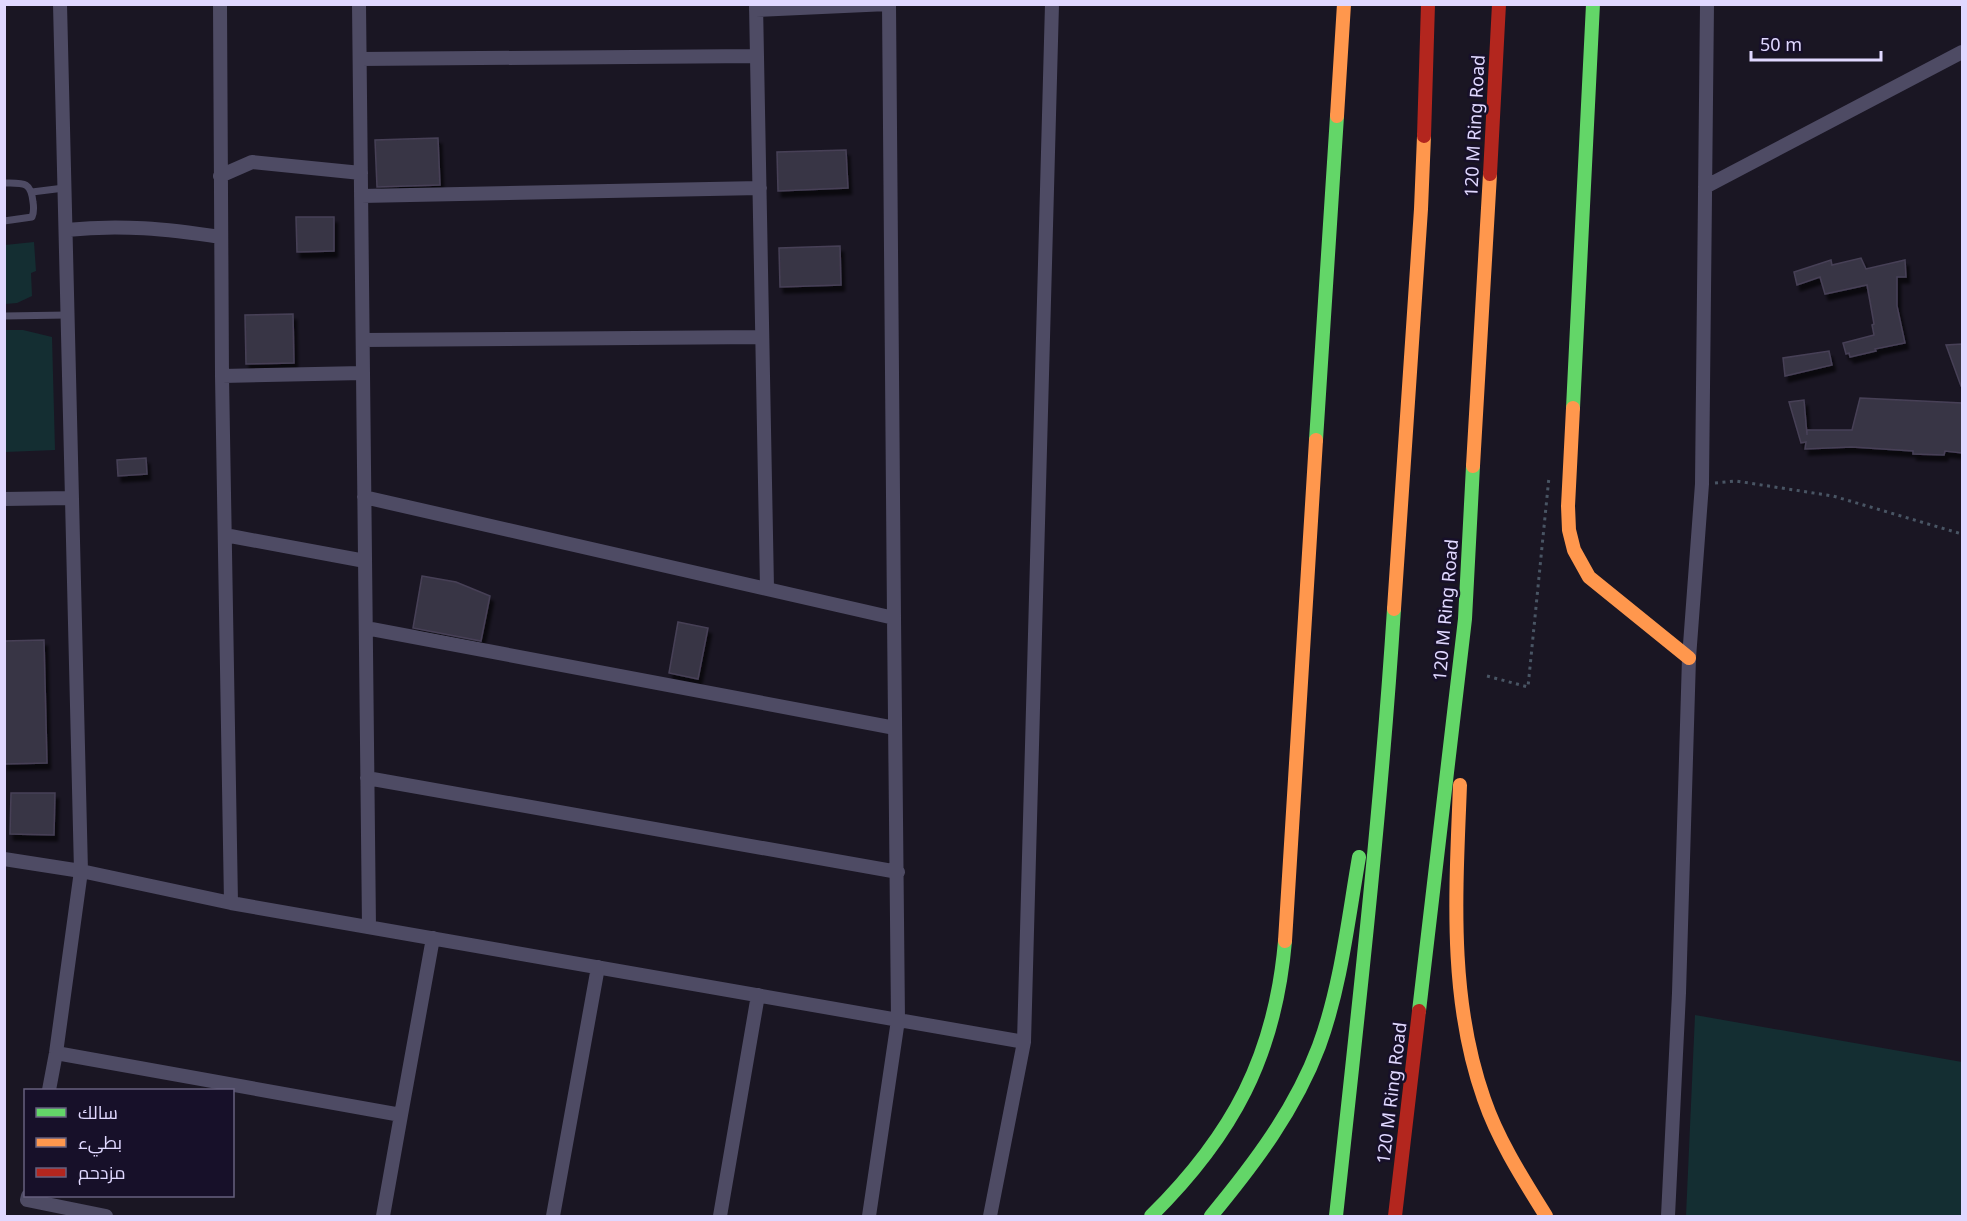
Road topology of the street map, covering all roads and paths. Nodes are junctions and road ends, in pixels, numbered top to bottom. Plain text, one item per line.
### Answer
1 (60, 4) edge
2 (220, 4) edge
3 (359, 4) edge
4 (889, 4) edge
5 (1052, 4) edge
6 (1344, 4) edge
7 (1428, 4) edge
8 (1499, 4) edge
9 (1593, 4) edge
10 (1707, 4) edge
11 (756, 7) edge
12 (1962, 52) edge
13 (757, 56) junction
14 (360, 59) junction
15 (361, 173) junction
16 (220, 176) junction
17 (4, 183) edge
18 (1705, 187) junction
19 (64, 188) junction
20 (760, 188) junction
21 (32, 192) junction
22 (361, 196) junction
23 (4, 221) edge
24 (66, 230) junction
25 (221, 237) junction
26 (67, 315) junction
27 (4, 316) edge
28 (762, 337) junction
29 (363, 340) junction
30 (363, 373) junction
31 (222, 376) junction
32 (1550, 470) dead end
33 (1702, 484) junction
34 (364, 497) junction
35 (72, 498) junction
36 (4, 499) edge
37 (1962, 534) edge
38 (225, 535) junction
39 (365, 561) junction
40 (767, 588) junction
41 (894, 618) junction
42 (1465, 619) junction
43 (366, 628) junction
44 (1689, 658) junction
45 (1487, 676) dead end
46 (1388, 705) junction
47 (895, 728) junction
48 (367, 778) junction
49 (4, 859) edge
50 (81, 871) junction
51 (898, 872) junction
52 (231, 903) junction
53 (369, 927) junction
54 (433, 938) junction
55 (598, 967) junction
56 (758, 995) junction
57 (898, 1020) junction
58 (1024, 1042) junction
59 (56, 1053) junction
60 (49, 1089) edge
61 (401, 1115) junction
62 (28, 1197) edge
63 (104, 1216) edge
64 (383, 1216) edge
65 (553, 1216) edge
66 (720, 1216) edge
67 (869, 1216) edge
68 (990, 1216) edge
69 (1151, 1216) edge
70 (1211, 1216) edge
71 (1336, 1216) edge
72 (1395, 1216) edge
73 (1546, 1216) edge
74 (1668, 1216) edge

1 - 19 street
2 - 16 street
3 - 14 street
4 - 11 street
4 - 41 street
5 - 58 street
6 - 69 main road
7 - 46 main road
8 - 42 main road, 120 M Ring Road
9 - 44 main road
10 - 18 street
11 - 13 street
12 - 18 street
13 - 14 street
13 - 20 street
14 - 15 street
15 - 16 street
15 - 22 street
16 - 25 street
17 - 21 lane
18 - 33 street
19 - 21 lane
19 - 24 street
20 - 22 street
20 - 28 street
21 - 23 lane
22 - 29 street
24 - 25 street
24 - 26 street
25 - 31 street
26 - 27 lane
26 - 35 street
28 - 29 street
28 - 40 street
29 - 30 street
30 - 31 street
30 - 34 street
31 - 38 street
32 - 45 path
33 - 37 path
33 - 44 street
34 - 39 street
34 - 40 street
35 - 36 street
35 - 50 street
38 - 39 street
38 - 52 street
39 - 43 street
40 - 41 street
41 - 47 street
42 - 72 main road, 120 M Ring Road
42 - 73 main road
43 - 47 street
43 - 48 street
44 - 74 street
46 - 70 main road
46 - 71 main road
47 - 51 street
48 - 51 street
48 - 53 street
49 - 50 street
50 - 52 street
50 - 59 street
51 - 57 street
52 - 53 street
53 - 54 street
54 - 55 street
54 - 61 street
55 - 56 street
55 - 65 street
56 - 57 street
56 - 66 street
57 - 58 street
57 - 67 street
58 - 68 street
59 - 60 street
59 - 61 street
61 - 64 street
62 - 63 street

